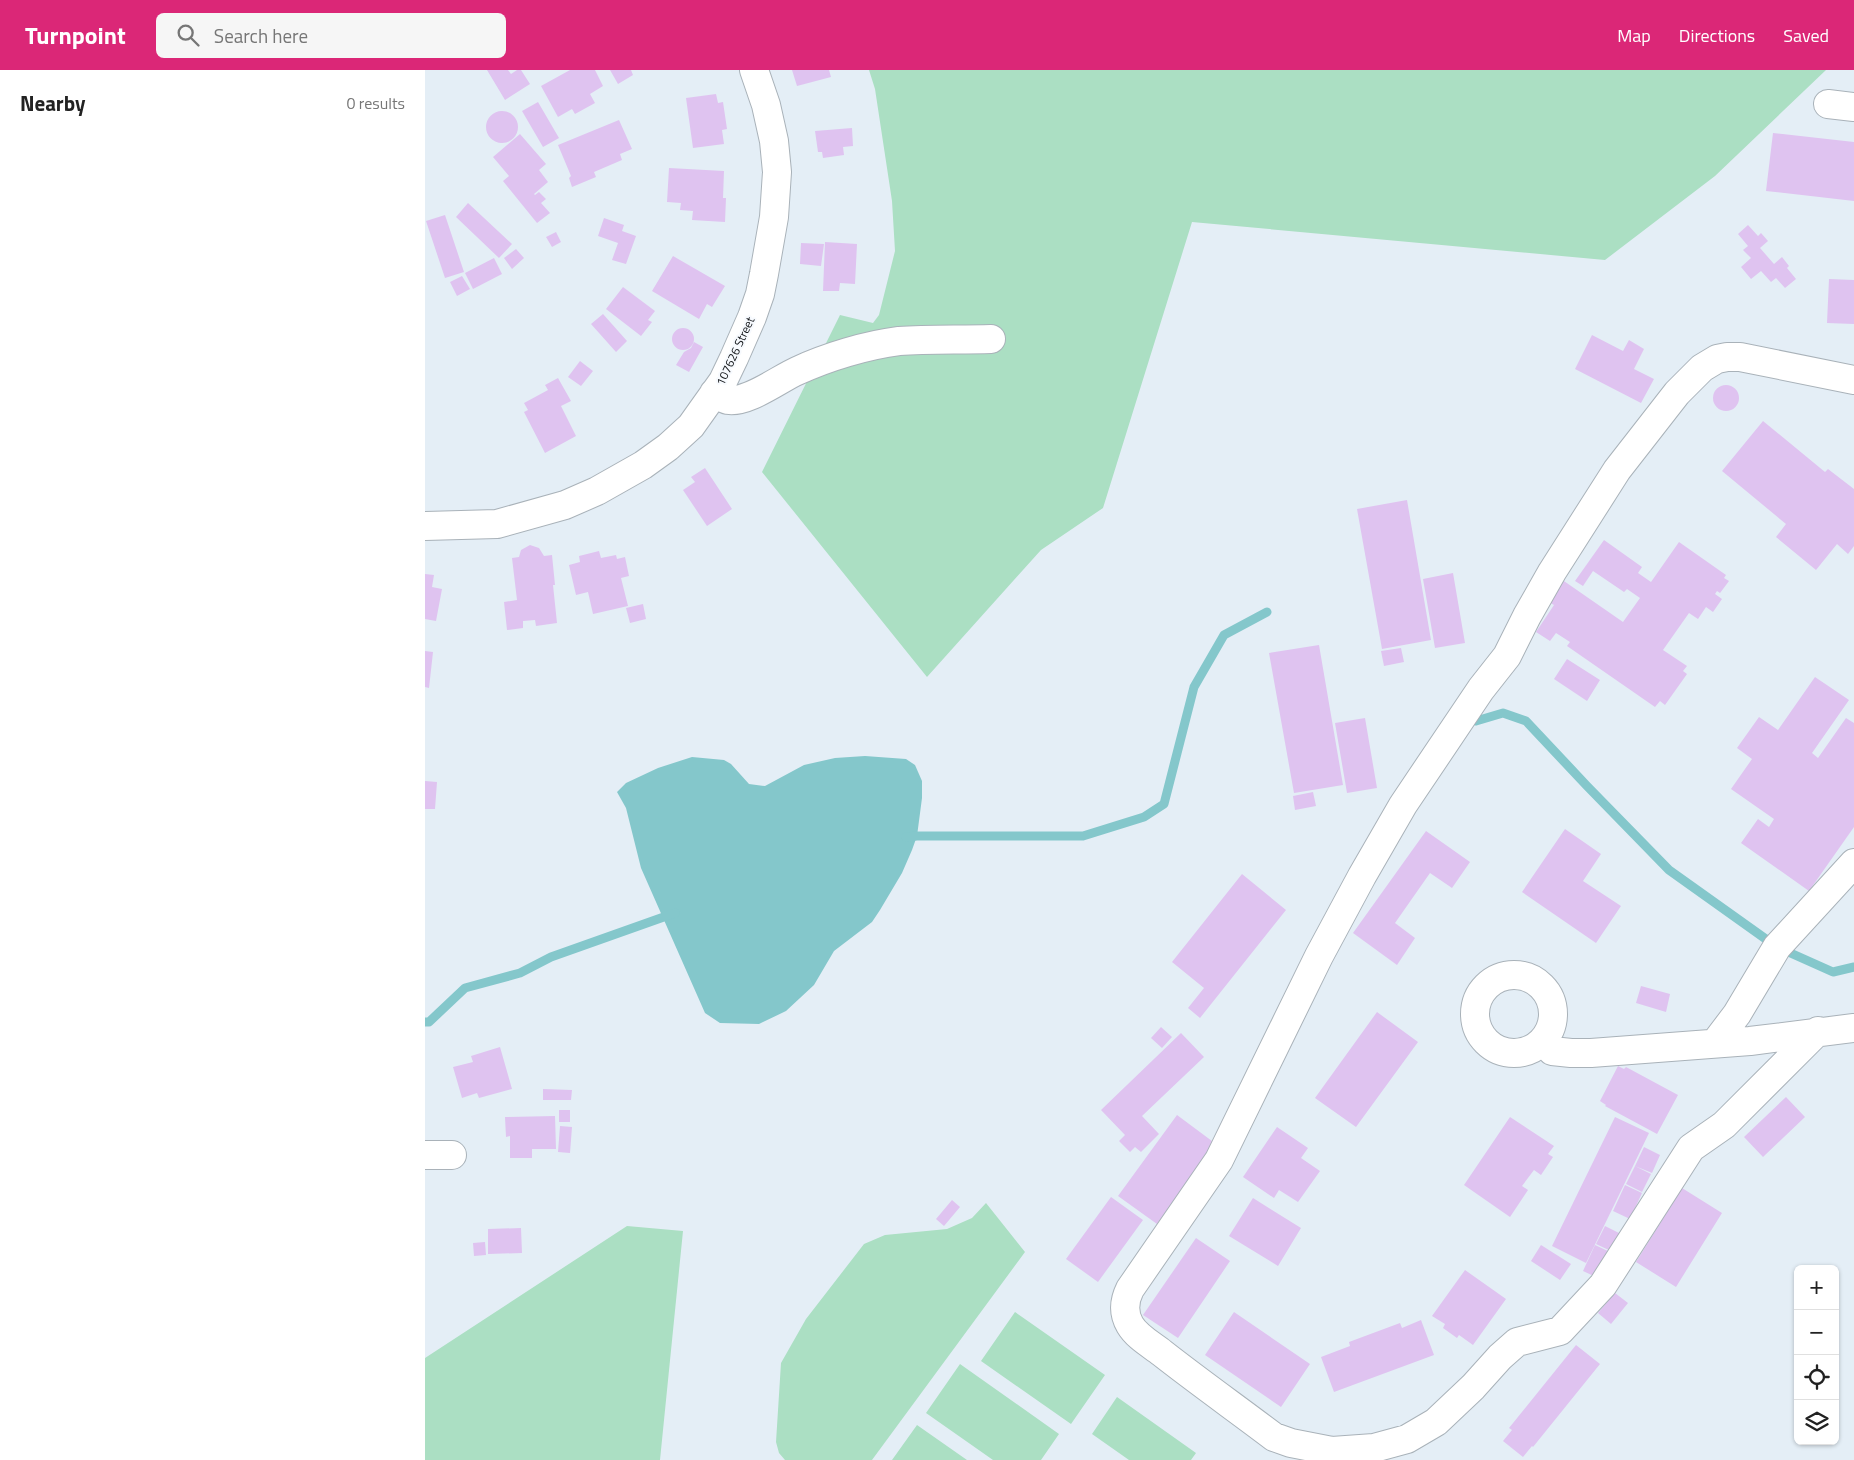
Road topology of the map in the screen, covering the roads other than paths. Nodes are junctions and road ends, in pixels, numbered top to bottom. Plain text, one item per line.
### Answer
1 (755, 70) edge
2 (991, 339) dead end
3 (1854, 380) edge
4 (714, 393) junction
5 (425, 526) edge
6 (1854, 863) edge
7 (1854, 1028) edge
8 (1818, 1031) junction
9 (1543, 1041) dead end
10 (1715, 1044) junction
11 (425, 1155) edge
12 (452, 1155) dead end

1 - 4 street, 107626 Street
2 - 4 street
3 - 8 street
4 - 5 street, 107626 Street
6 - 10 street
7 - 8 street
8 - 10 street
9 - 10 street
11 - 12 street

